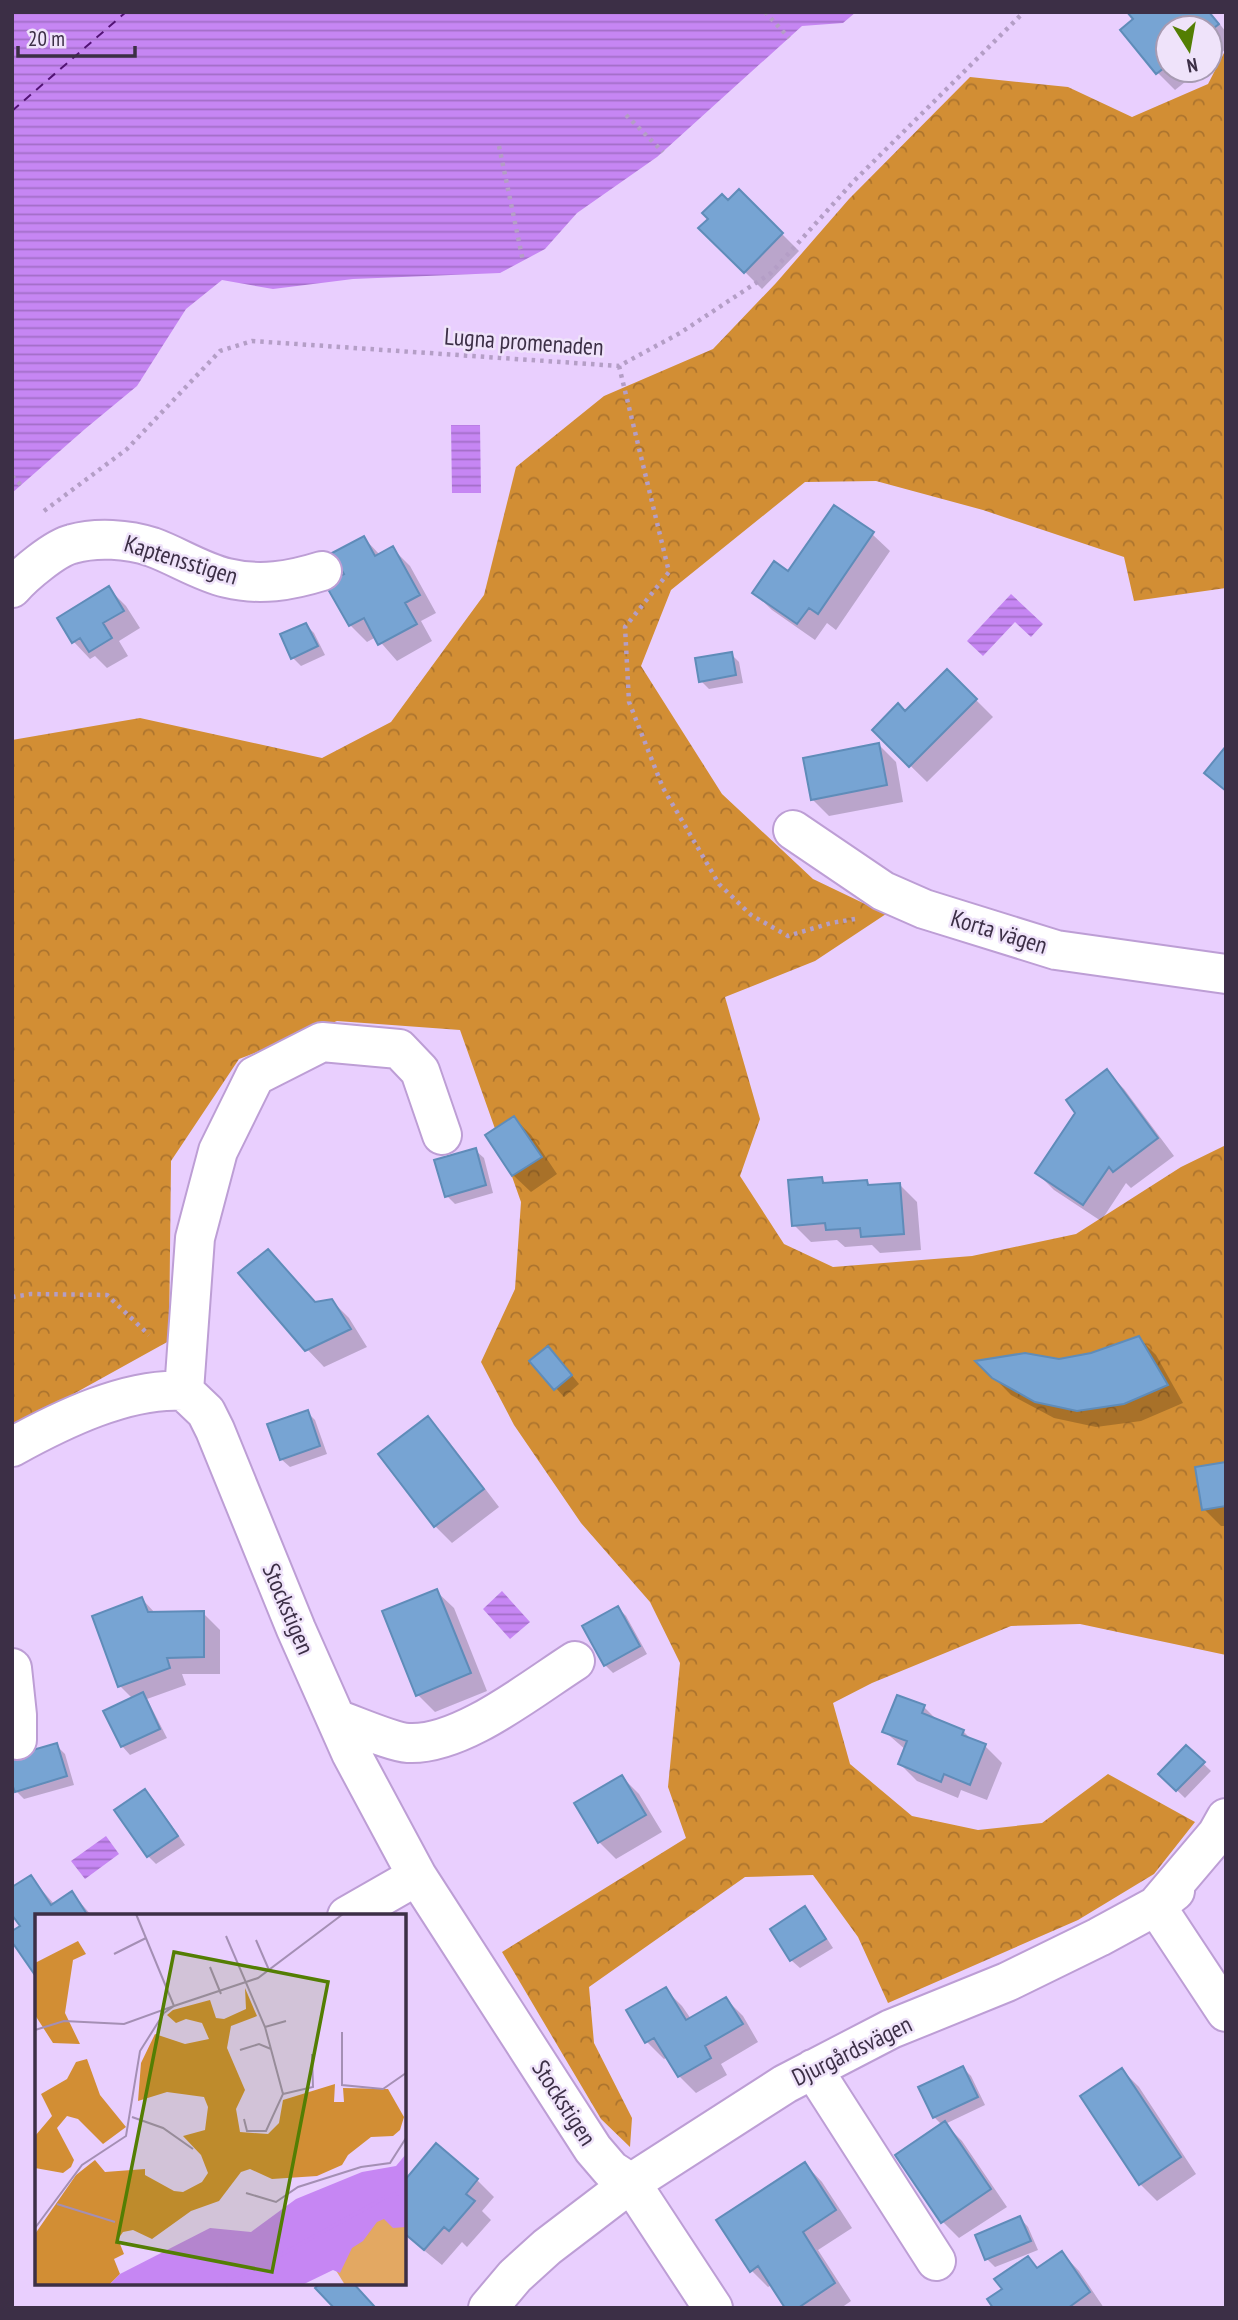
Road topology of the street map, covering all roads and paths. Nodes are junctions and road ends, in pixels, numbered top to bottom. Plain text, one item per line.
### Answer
1 (765, 12) edge
2 (1024, 12) edge
3 (789, 38) dead end
4 (626, 115) dead end
5 (499, 146) dead end
6 (663, 152) dead end
7 (523, 261) dead end
8 (619, 366) junction
9 (12, 476) edge
10 (20, 485) dead end
11 (39, 514) dead end
12 (322, 571) dead end
13 (12, 589) edge
14 (793, 830) dead end
15 (858, 919) dead end
16 (1226, 974) edge
17 (442, 1135) dead end
18 (12, 1297) edge
19 (184, 1391) junction
20 (12, 1447) edge
21 (575, 1661) dead end
22 (12, 1668) edge
23 (337, 1719) junction
24 (17, 1740) dead end
25 (1226, 1818) edge
26 (1226, 1853) edge
27 (417, 1876) junction
28 (1156, 1906) junction
29 (350, 1914) edge
30 (1226, 2012) edge
31 (813, 2069) junction
32 (631, 2183) junction
33 (936, 2261) dead end
34 (488, 2308) edge
35 (713, 2308) edge

1 - 3 path
2 - 8 path, Lugna promenaden
4 - 6 path
5 - 7 path
8 - 11 path, Lugna promenaden
8 - 15 path
9 - 10 path
12 - 13 street, Kaptensstigen
14 - 16 street, Korta vägen
17 - 19 street
18 - 19 path
19 - 20 street
19 - 23 street, Stockstigen
21 - 23 street
22 - 24 street
23 - 27 street, Stockstigen
25 - 28 street, Djurgårdsvägen
26 - 28 street
27 - 29 street
27 - 32 street, Stockstigen
28 - 30 street
28 - 31 street, Djurgårdsvägen
31 - 32 street, Djurgårdsvägen
31 - 33 street
32 - 34 street, Djurgårdsvägen
32 - 35 street, Stockstigen

